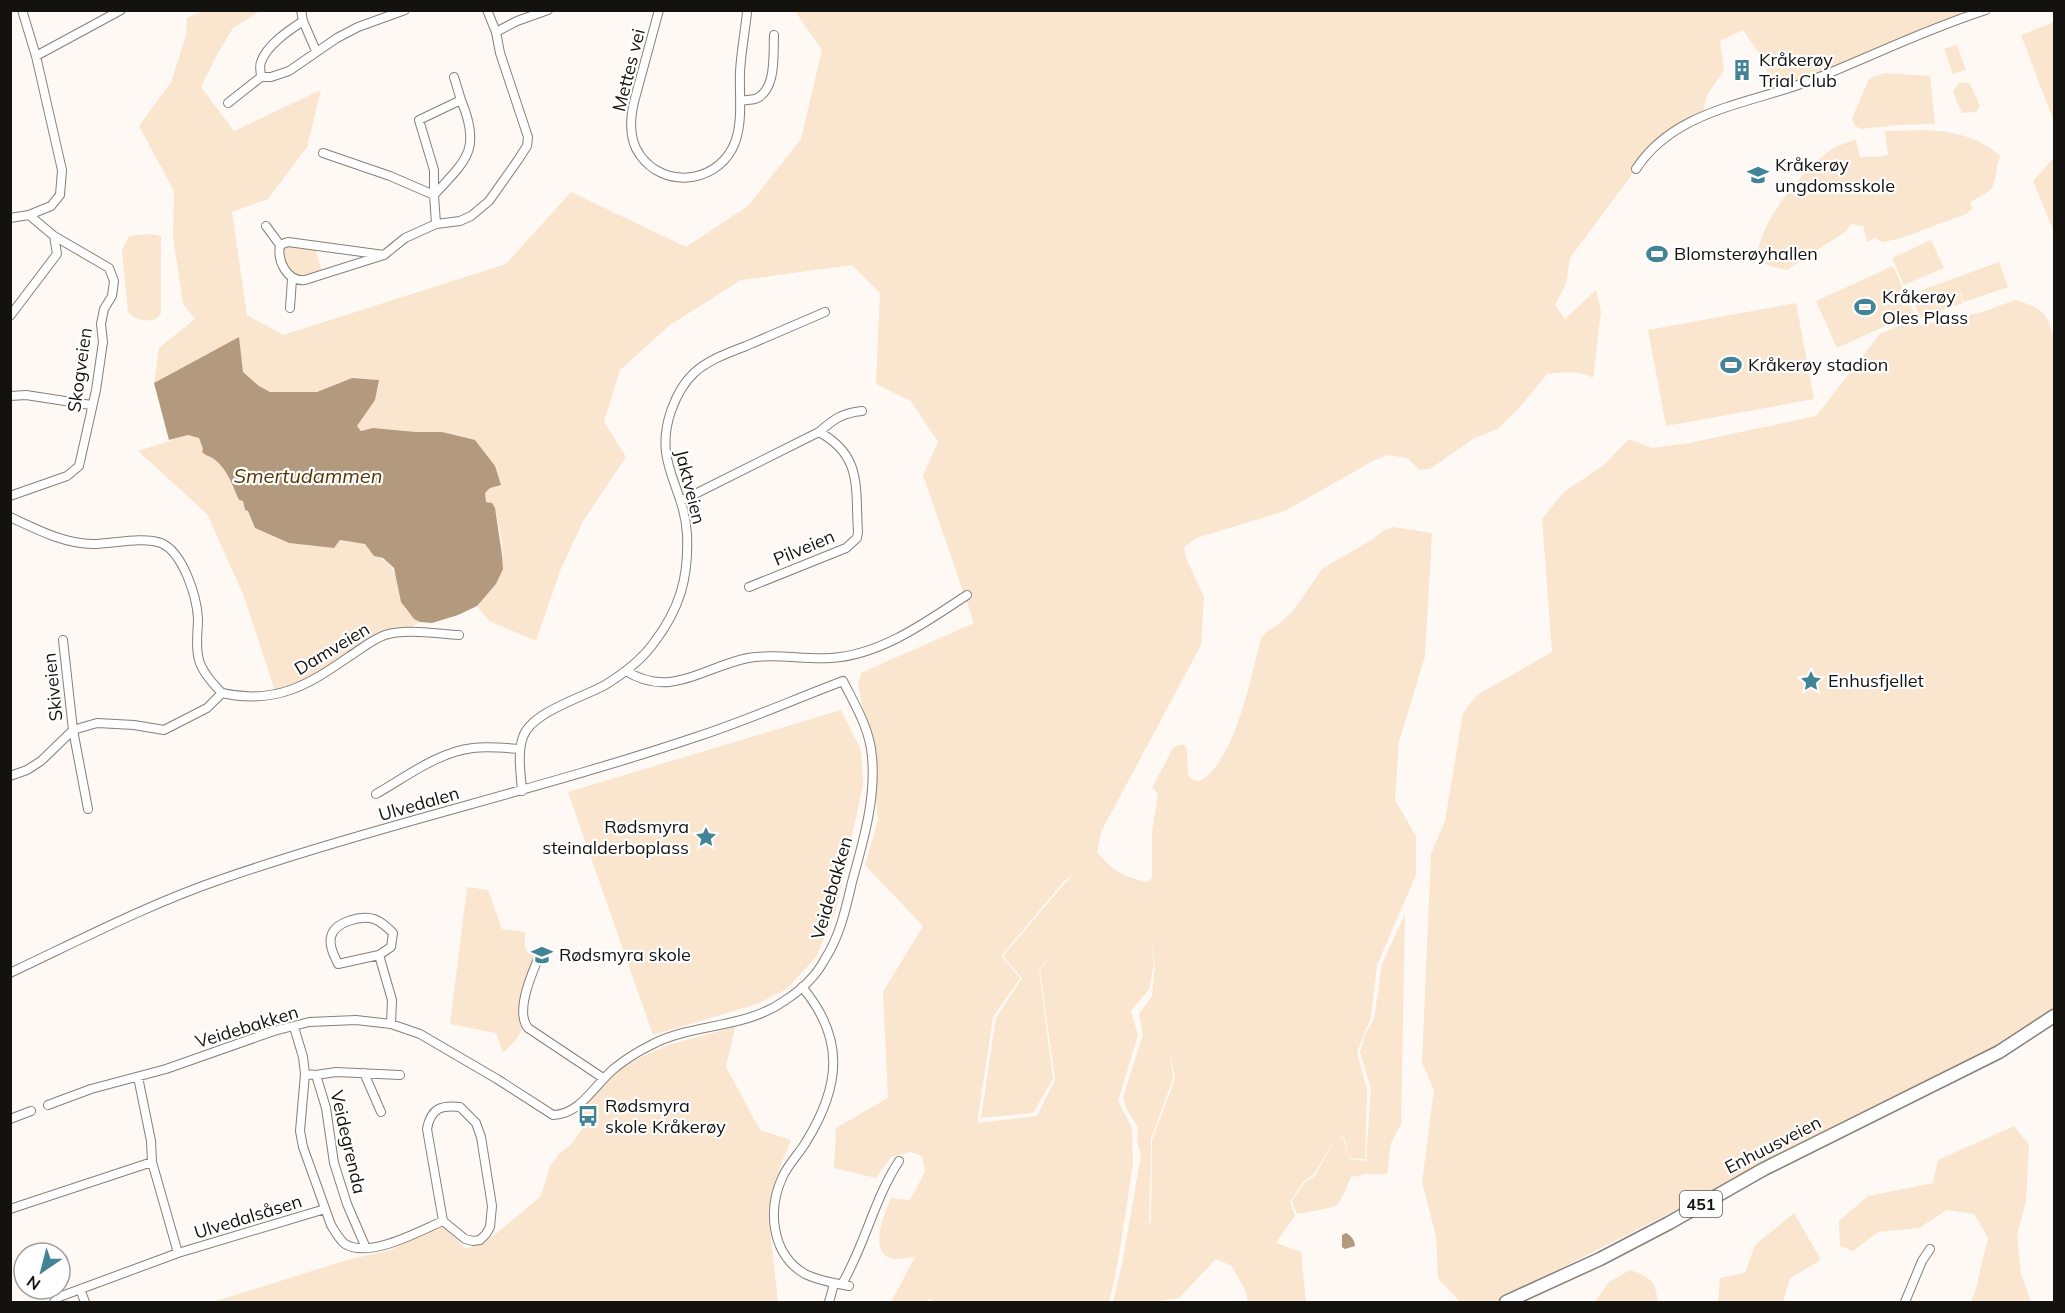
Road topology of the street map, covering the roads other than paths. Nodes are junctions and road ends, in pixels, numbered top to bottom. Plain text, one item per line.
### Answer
1 (22, 10) edge
2 (121, 10) edge
3 (302, 10) edge
4 (405, 10) edge
5 (487, 10) edge
6 (548, 10) edge
7 (659, 10) edge
8 (1986, 10) edge
9 (747, 12) dead end
10 (303, 21) junction
11 (496, 32) junction
12 (774, 35) dead end
13 (315, 51) junction
14 (36, 56) junction
15 (261, 77) junction
16 (454, 77) dead end
17 (461, 100) junction
18 (740, 100) junction
19 (228, 103) dead end
20 (323, 153) dead end
21 (1636, 169) dead end
22 (434, 195) junction
23 (29, 215) junction
24 (10, 218) edge
25 (436, 224) junction
26 (266, 226) dead end
27 (54, 236) junction
28 (280, 245) junction
29 (384, 255) junction
30 (292, 279) junction
31 (290, 308) dead end
32 (825, 312) dead end
33 (10, 316) edge
34 (10, 396) edge
35 (91, 405) junction
36 (862, 411) dead end
37 (819, 432) junction
38 (10, 496) edge
39 (681, 501) junction
40 (10, 517) edge
41 (749, 587) dead end
42 (967, 596) dead end
43 (459, 635) dead end
44 (63, 640) dead end
45 (626, 671) junction
46 (843, 681) joint
47 (222, 693) junction
48 (73, 730) junction
49 (520, 749) junction
50 (10, 776) edge
51 (522, 791) junction
52 (376, 794) dead end
53 (88, 808) dead end
54 (542, 950) dead end
55 (379, 955) junction
56 (10, 973) edge
57 (802, 987) junction
58 (2055, 1016) edge
59 (391, 1024) junction
60 (294, 1027) junction
61 (364, 1073) junction
62 (305, 1074) junction
63 (316, 1075) junction
64 (400, 1075) dead end
65 (138, 1077) junction
66 (603, 1078) junction
67 (48, 1105) dead end
68 (31, 1111) dead end
69 (381, 1112) dead end
70 (10, 1119) edge
71 (899, 1161) dead end
72 (152, 1162) junction
73 (10, 1209) edge
74 (326, 1209) junction
75 (442, 1221) junction
76 (366, 1248) junction
77 (1930, 1249) dead end
78 (178, 1253) junction
79 (842, 1285) junction
80 (80, 1289) junction
81 (54, 1302) edge
82 (85, 1302) edge
83 (830, 1302) edge
84 (1506, 1302) edge
85 (1905, 1302) edge

1 - 14 street
2 - 14 street
3 - 10 street
4 - 13 street
5 - 11 street
6 - 11 street
7 - 18 street, Mettes vei
8 - 21 street
9 - 18 street, Mettes vei
10 - 13 street
10 - 15 street
11 - 25 street
12 - 18 street
13 - 15 street
14 - 23 street
15 - 19 street
16 - 17 street
17 - 22 street
17 - 22 street
20 - 22 street
22 - 25 street
23 - 24 street
23 - 27 street, Skogveien
25 - 29 street
26 - 28 street
27 - 33 street
27 - 35 street, Skogveien
28 - 29 street
28 - 30 street
29 - 30 street
30 - 31 street
32 - 39 street, Jaktveien
34 - 35 street
35 - 38 street, Skogveien
36 - 37 street
37 - 39 street
37 - 41 street, Pilveien
39 - 45 street, Jaktveien
40 - 47 street
42 - 45 street
43 - 47 street, Damveien
44 - 48 street, Skiveien
45 - 49 street, Jaktveien
46 - 51 street, Ulvedalen
46 - 57 street, Veidebakken
47 - 48 street, Skiveien
48 - 50 street, Skiveien
48 - 53 street, Skiveien
49 - 51 street, Jaktveien
49 - 52 street
51 - 56 street, Ulvedalen
54 - 66 street
55 - 55 street
55 - 59 street
57 - 66 street, Veidebakken
57 - 79 street
58 - 84 main road, Enhuusveien / 451
59 - 60 street, Veidebakken
59 - 66 street, Veidebakken
60 - 62 street, Veidegrenda
60 - 65 street, Veidebakken
61 - 63 street, Veidegrenda
61 - 64 street, Veidegrenda
61 - 69 street
62 - 63 street, Veidegrenda
62 - 74 street, Veidegrenda
63 - 76 street, Veidegrenda
65 - 67 street, Veidebakken
65 - 72 street, Ulvedalsåsen
68 - 70 street
71 - 79 street
72 - 73 street
72 - 78 street, Ulvedalsåsen
74 - 76 street, Veidegrenda
74 - 78 street, Ulvedalsåsen
75 - 75 street
75 - 76 street
77 - 85 street
78 - 80 street, Ulvedalsåsen
79 - 83 street
80 - 81 street, Ulvedalsåsen
80 - 82 street

